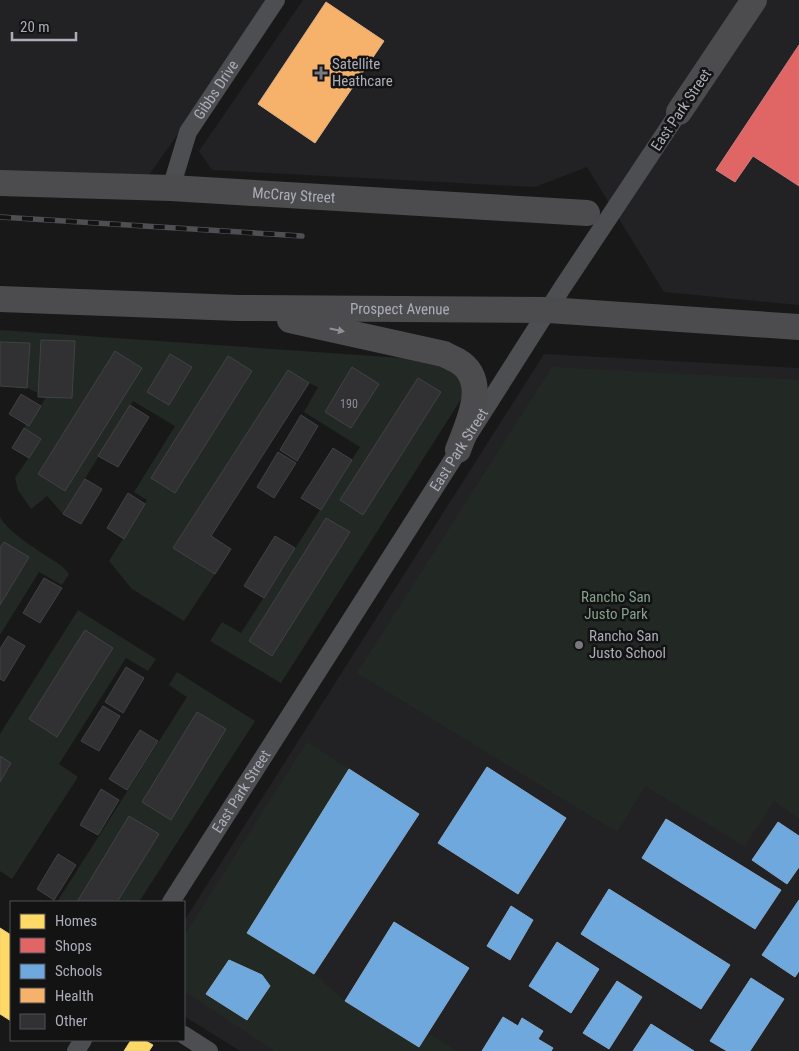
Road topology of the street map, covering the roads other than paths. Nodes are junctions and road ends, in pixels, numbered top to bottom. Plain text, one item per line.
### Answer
1 (276, 0) edge
2 (754, 0) edge
3 (679, 112) joint
4 (0, 183) edge
5 (171, 188) junction
6 (588, 213) dead end
7 (0, 299) edge
8 (238, 308) junction
9 (548, 310) junction
10 (799, 326) edge
11 (458, 450) junction
12 (172, 901) edge
13 (185, 1036) edge
14 (209, 1051) edge

1 - 5 street, Gibbs Drive
2 - 3 street, East Park Street
3 - 9 street, East Park Street
4 - 5 street, McCray Street
5 - 6 street, McCray Street
7 - 8 street, Prospect Avenue
8 - 9 street, Prospect Avenue
8 -> 11 street
9 - 10 street, Prospect Avenue
9 - 11 street, East Park Street
11 - 12 street, East Park Street
13 - 14 street

